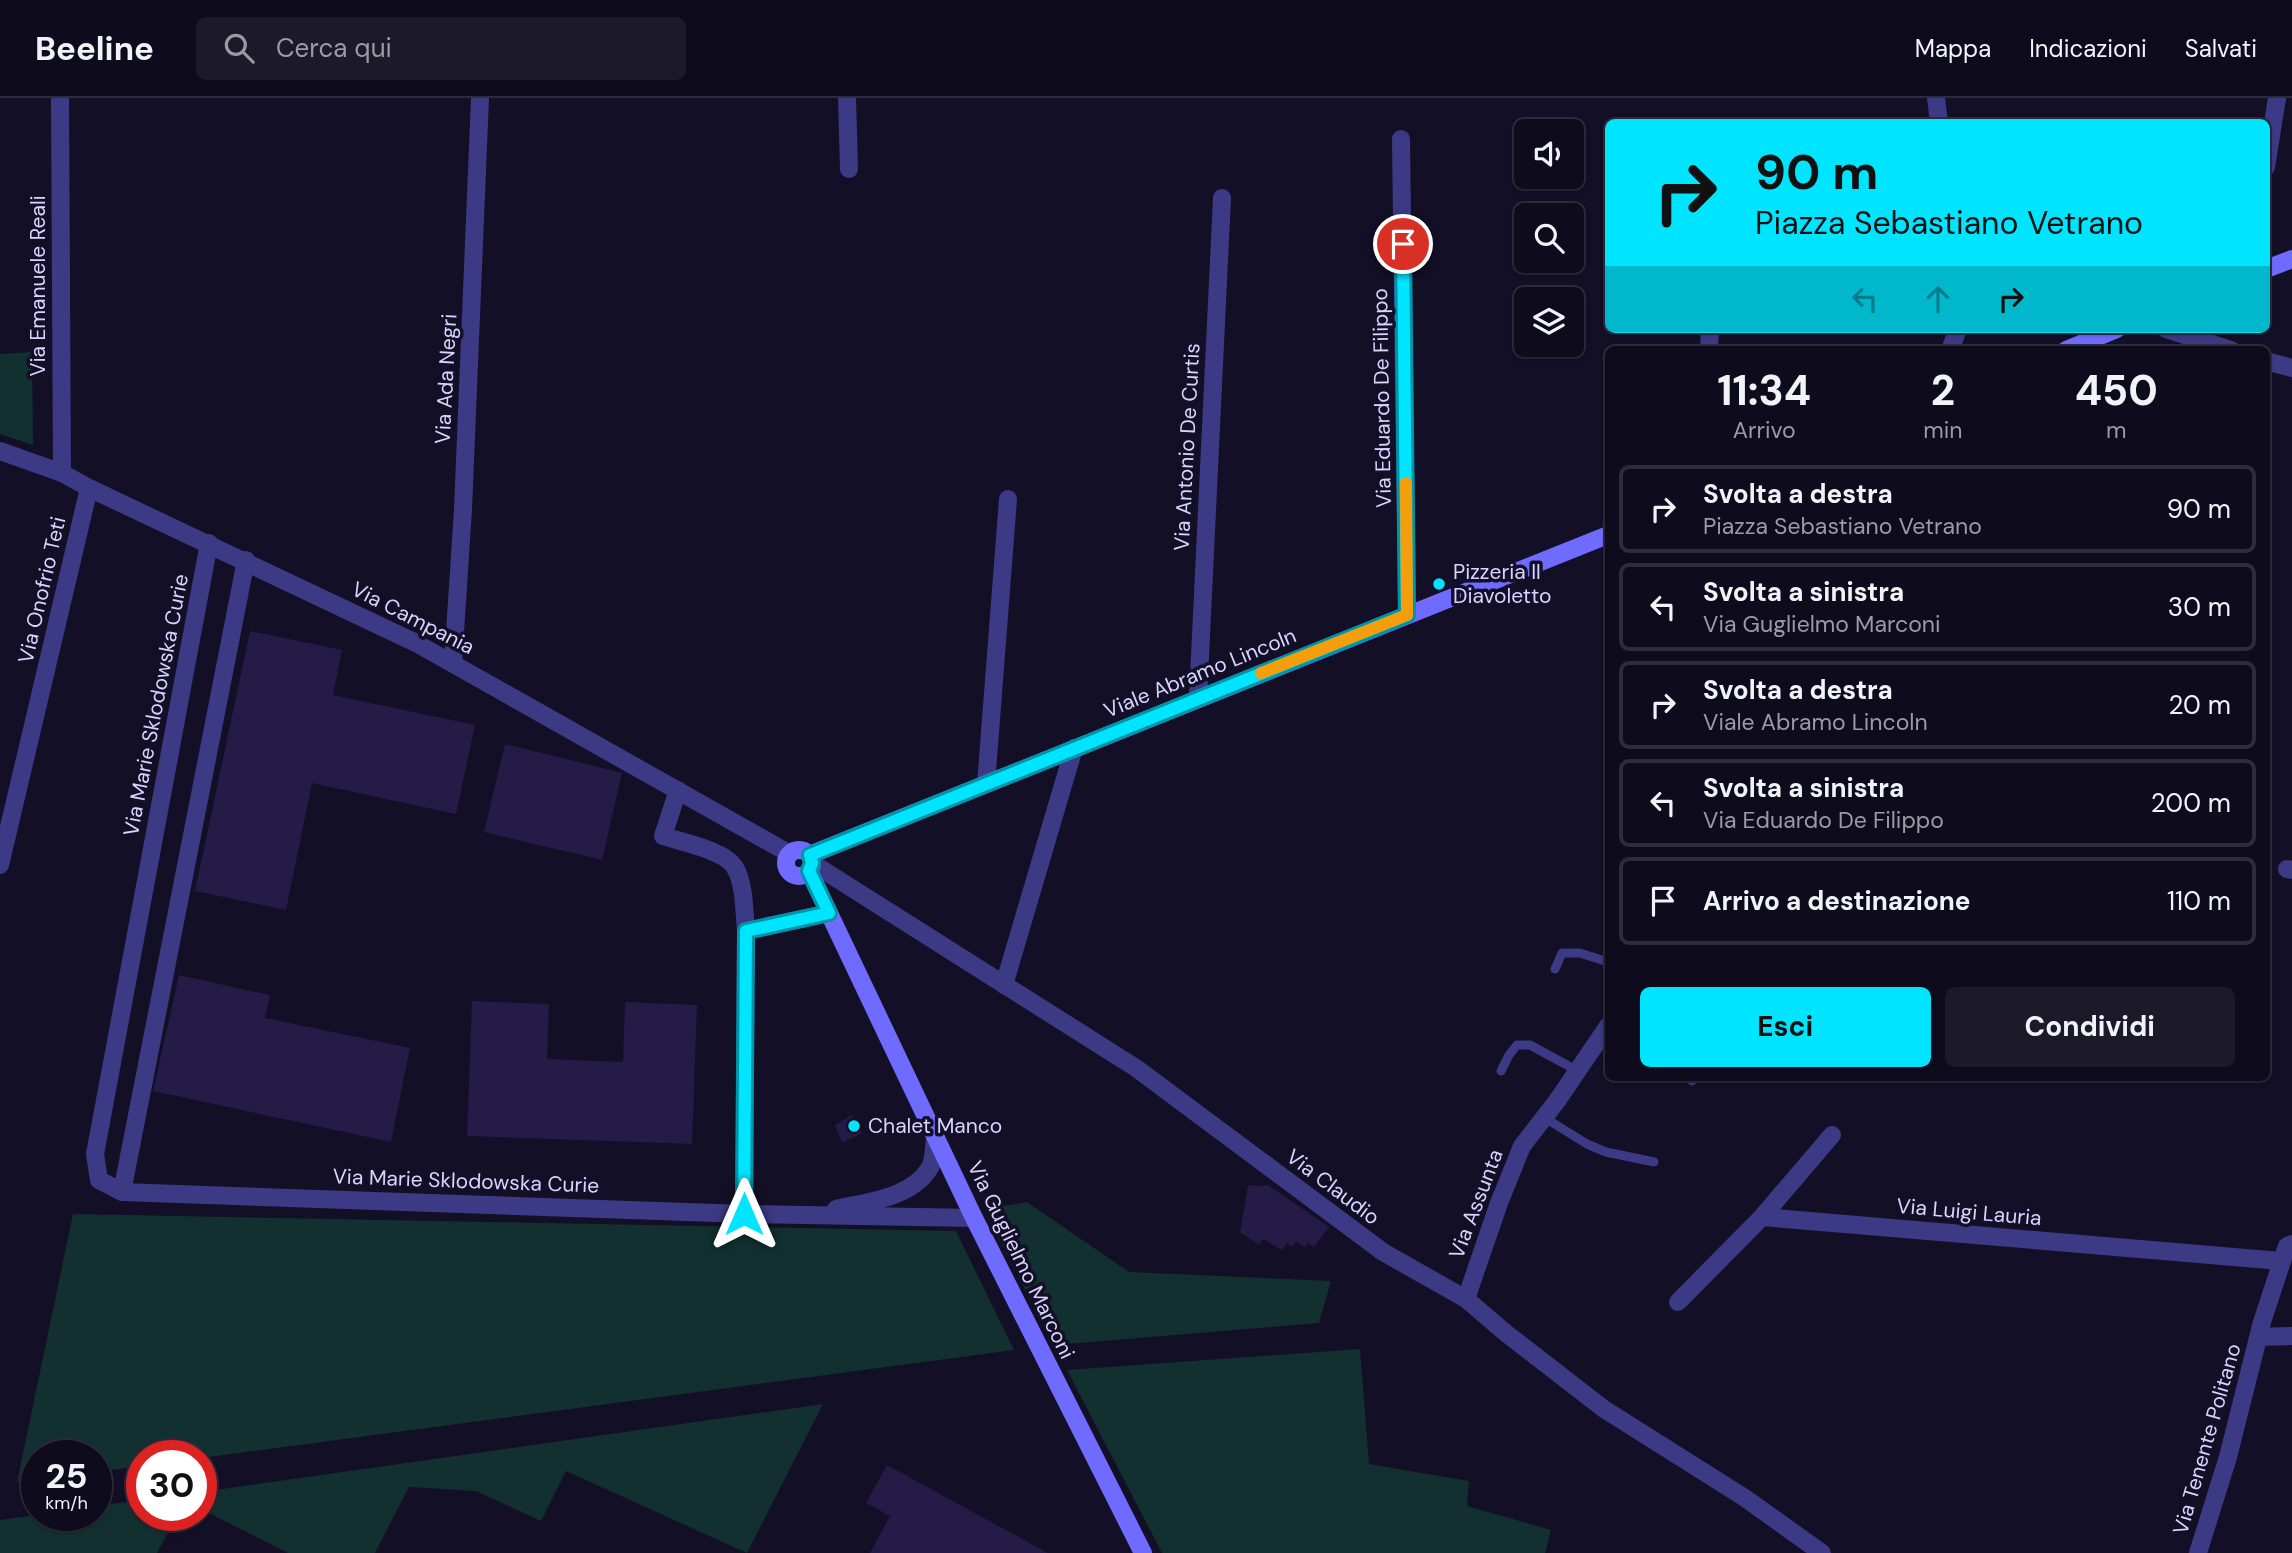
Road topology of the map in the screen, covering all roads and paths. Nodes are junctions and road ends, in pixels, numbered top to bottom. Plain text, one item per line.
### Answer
1 (60, 98) edge
2 (480, 98) edge
3 (847, 98) edge
4 (1936, 98) edge
5 (2277, 98) edge
6 (1939, 119) edge
7 (1401, 139) dead end
8 (2270, 142) edge
9 (849, 169) dead end
10 (1222, 198) dead end
11 (2292, 259) edge
12 (2270, 268) edge
13 (2107, 333) edge
14 (2178, 333) edge
15 (2076, 346) edge
16 (2219, 346) edge
17 (2270, 362) edge
18 (2292, 368) edge
19 (0, 451) edge
20 (62, 473) junction
21 (89, 488) junction
22 (1009, 499) dead end
23 (1605, 537) edge
24 (209, 543) junction
25 (246, 561) junction
26 (1407, 615) junction
27 (453, 663) junction
28 (1198, 698) junction
29 (1074, 748) junction
30 (985, 784) junction
31 (678, 790) junction
32 (810, 863) junction
33 (0, 865) edge
34 (829, 913) junction
35 (746, 931) junction
36 (1605, 961) edge
37 (1555, 969) dead end
38 (1004, 985) junction
39 (1603, 1043) edge
40 (1501, 1071) dead end
41 (1578, 1071) junction
42 (1545, 1118) junction
43 (1832, 1135) dead end
44 (935, 1137) junction
45 (1654, 1162) dead end
46 (122, 1192) junction
47 (744, 1214) junction
48 (807, 1215) junction
49 (1762, 1217) junction
50 (974, 1218) junction
51 (2292, 1244) edge
52 (2281, 1261) junction
53 (1466, 1299) junction
54 (1678, 1302) dead end
55 (2292, 1336) edge
56 (2259, 1337) junction
57 (1143, 1553) edge
58 (1822, 1553) edge
59 (2199, 1553) edge

1 - 20 street, Via Emanuele Reali
2 - 27 street, Via Ada Negri
3 - 9 street
4 - 6 street
5 - 8 street
7 - 26 street, Via Eduardo De Filippo
10 - 28 street, Via Antonio De Curtis
11 - 12 street
13 - 15 street
14 - 16 street
17 - 18 street
19 - 20 street, Via Campania
20 - 21 street, Via Campania
21 - 24 street, Via Campania
21 - 33 street, Via Onofrio Teti
22 - 30 street
23 - 26 street, Viale Abramo Lincoln
24 - 25 street, Via Campania
24 - 46 street, Via Marie Sklodowska Curie
25 - 27 street, Via Campania
25 - 46 street
26 - 28 street, Viale Abramo Lincoln
27 - 31 street, Via Campania
28 - 29 street, Viale Abramo Lincoln
29 - 30 street, Viale Abramo Lincoln
29 - 38 street
30 - 32 street, Viale Abramo Lincoln
31 - 32 street, Via Campania
31 - 35 street
32 - 34 street, Via Guglielmo Marconi
32 - 38 street, Via Claudio
34 - 35 street
34 - 44 street, Via Guglielmo Marconi
35 - 47 street
36 - 37 lane
38 - 53 street, Via Claudio
39 - 41 street, Via Assunta
40 - 41 lane
41 - 42 street, Via Assunta
42 - 45 lane
42 - 53 street, Via Assunta
43 - 49 street
44 - 48 street, Via Marie Sklodowska Curie
44 - 50 street, Via Guglielmo Marconi
46 - 47 street, Via Marie Sklodowska Curie
47 - 48 street, Via Marie Sklodowska Curie
48 - 50 street, Via Marie Sklodowska Curie
49 - 52 street, Via Luigi Lauria
49 - 54 street
50 - 57 street, Via Guglielmo Marconi
51 - 52 street, Via Tenente Politano
52 - 56 street, Via Tenente Politano
53 - 58 street, Via Claudio
55 - 56 street
56 - 59 street, Via Tenente Politano

